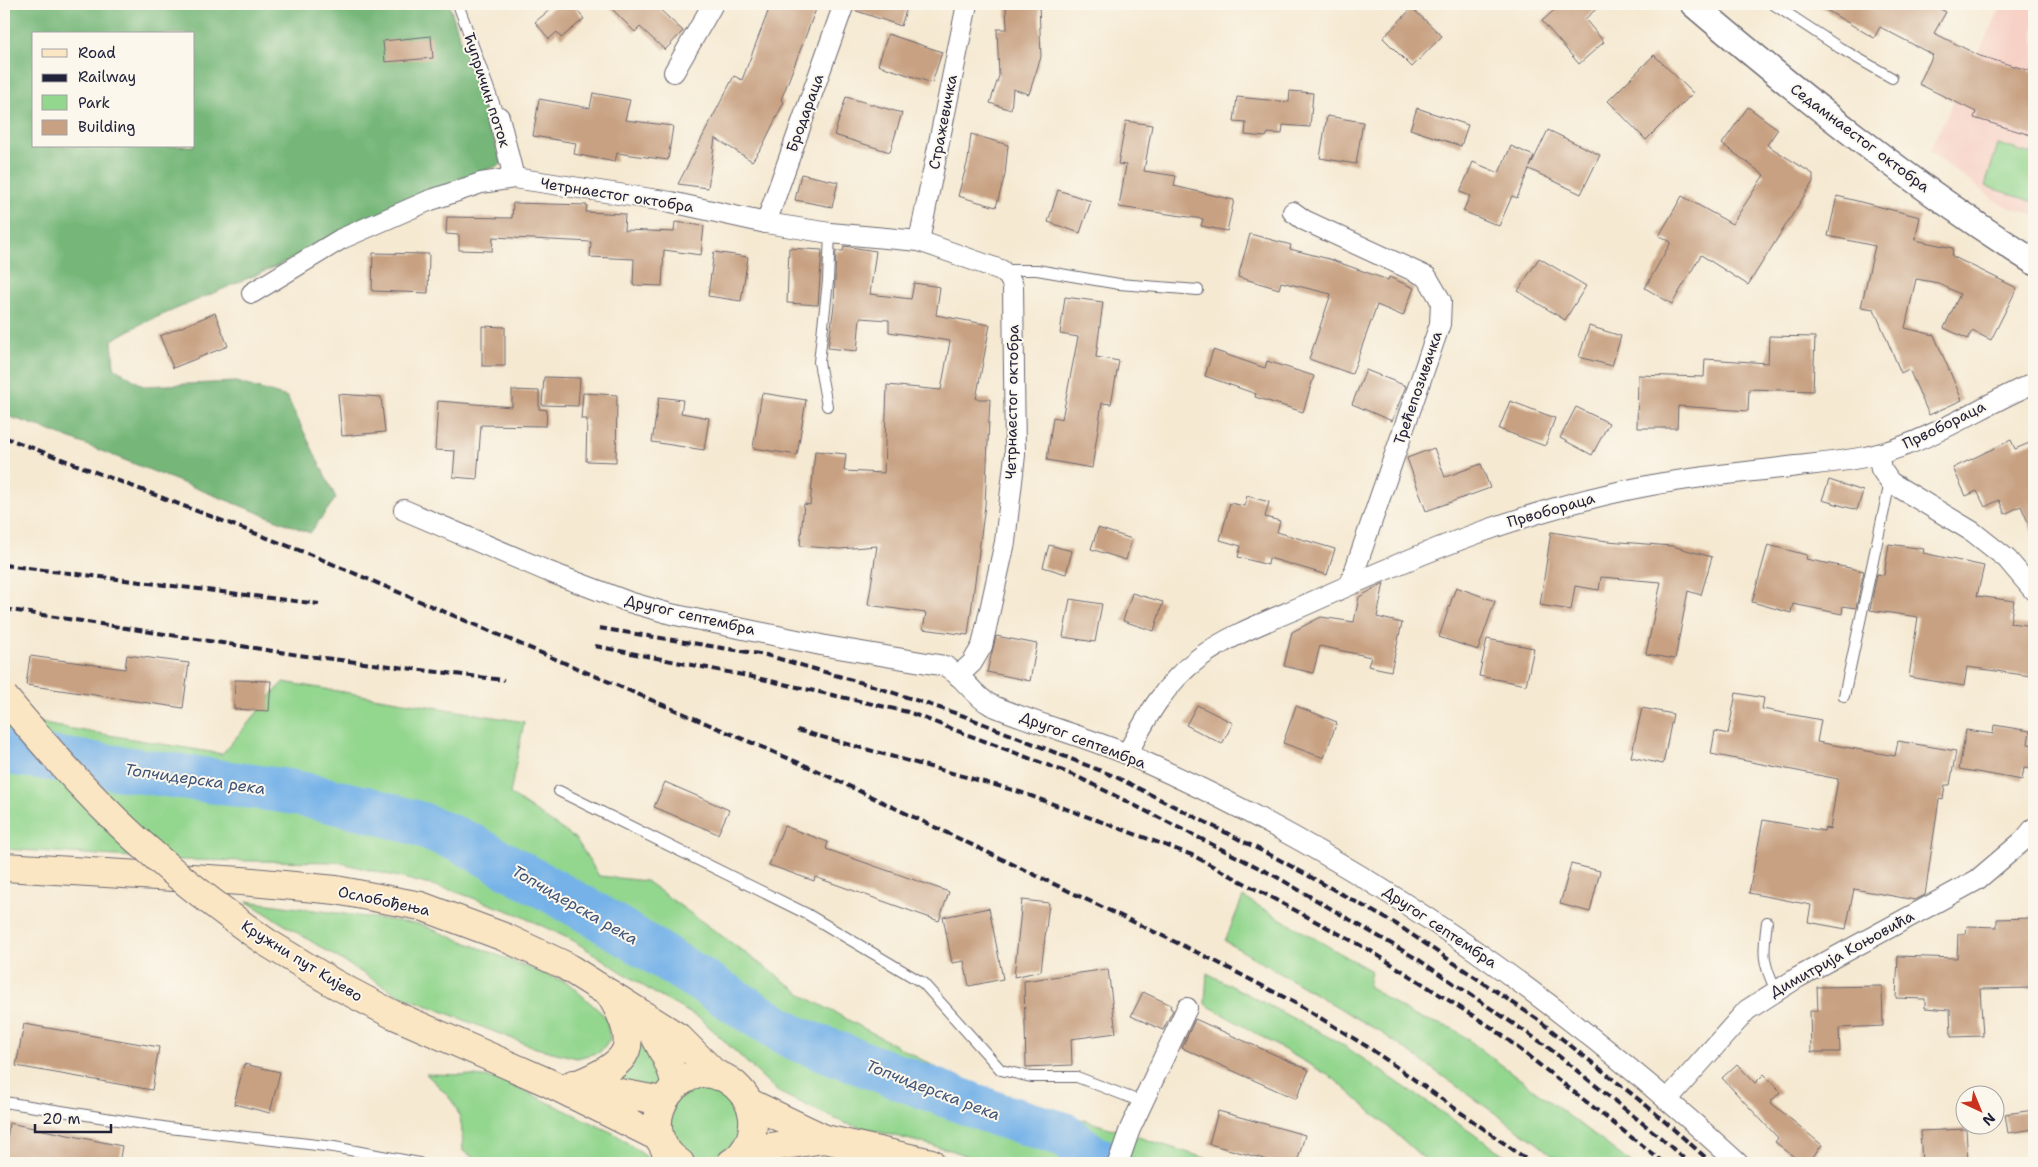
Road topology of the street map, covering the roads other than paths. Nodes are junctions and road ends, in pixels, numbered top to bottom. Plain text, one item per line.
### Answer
1 (458, 4) edge
2 (713, 4) edge
3 (844, 4) edge
4 (967, 4) edge
5 (1693, 4) edge
6 (1773, 4) edge
7 (674, 72) dead end
8 (1892, 78) dead end
9 (499, 117) joint
10 (514, 178) junction
11 (1293, 212) dead end
12 (766, 223) junction
13 (830, 233) junction
14 (919, 241) junction
15 (2034, 262) edge
16 (1001, 270) junction
17 (1198, 290) dead end
18 (252, 293) dead end
19 (2034, 383) edge
20 (827, 406) dead end
21 (1878, 454) junction
22 (1890, 482) junction
23 (404, 510) dead end
24 (1350, 584) junction
25 (2034, 591) edge
26 (958, 676) junction
27 (1844, 696) dead end
28 (4, 697) edge
29 (1127, 754) junction
30 (559, 790) dead end
31 (2034, 828) edge
32 (4, 867) edge
33 (1767, 922) dead end
34 (1776, 990) junction
35 (610, 993) junction
36 (1187, 1008) dead end
37 (645, 1017) junction
38 (717, 1076) junction
39 (547, 1082) junction
40 (578, 1084) junction
41 (669, 1093) junction
42 (1667, 1100) junction
43 (4, 1102) edge
44 (1142, 1102) junction
45 (750, 1103) junction
46 (660, 1138) junction
47 (825, 1139) junction
48 (737, 1157) edge
49 (419, 1163) edge
50 (680, 1163) edge
51 (930, 1163) edge
52 (1118, 1163) edge
53 (1738, 1163) edge

1 - 9 lane, Ћупричин поток
2 - 7 street
3 - 12 street, Бродараца
4 - 14 street, Стражевичка
5 - 15 street, Седамнаестог октобра
6 - 8 lane
9 - 10 street, Ћупричин поток
10 - 12 street, Четрнаестог октобра
10 - 18 street, Четрнаестог октобра
11 - 24 street, Трећепозивачка
12 - 13 street, Четрнаестог октобра
13 - 14 street, Четрнаестог октобра
13 - 20 lane
14 - 16 street, Четрнаестог октобра
16 - 17 lane, Четрнаестог октобра
16 - 26 street, Четрнаестог октобра
19 - 21 street, Првобораца
21 - 22 street
21 - 24 street, Првобораца
22 - 25 street
22 - 27 lane
23 - 26 street, Другог септембра
24 - 29 street, Првобораца
26 - 29 street, Другог септембра
28 - 39 main road, Кружни пут Кијево, bridge
29 - 42 street, Другог септембра
30 - 44 lane
31 - 34 street, Димитрија Коњовића
32 - 35 main road, Ослобођења
33 - 34 lane
34 - 42 street, Димитрија Коњовића
35 - 37 main road, Ослобођења
35 - 40 main road
36 - 44 street
37 - 38 main road, Ослобођења
37 - 41 main road
38 - 41 main road
38 - 45 main road, Ослобођења
39 - 40 main road
39 - 46 main road, Кружни пут Кијево
40 - 41 main road
41 - 46 main road
42 - 53 street, Другог септембра
43 - 49 lane
44 - 52 street
45 - 47 main road
45 - 48 main road
46 - 50 main road
47 - 48 main road
47 - 51 main road

